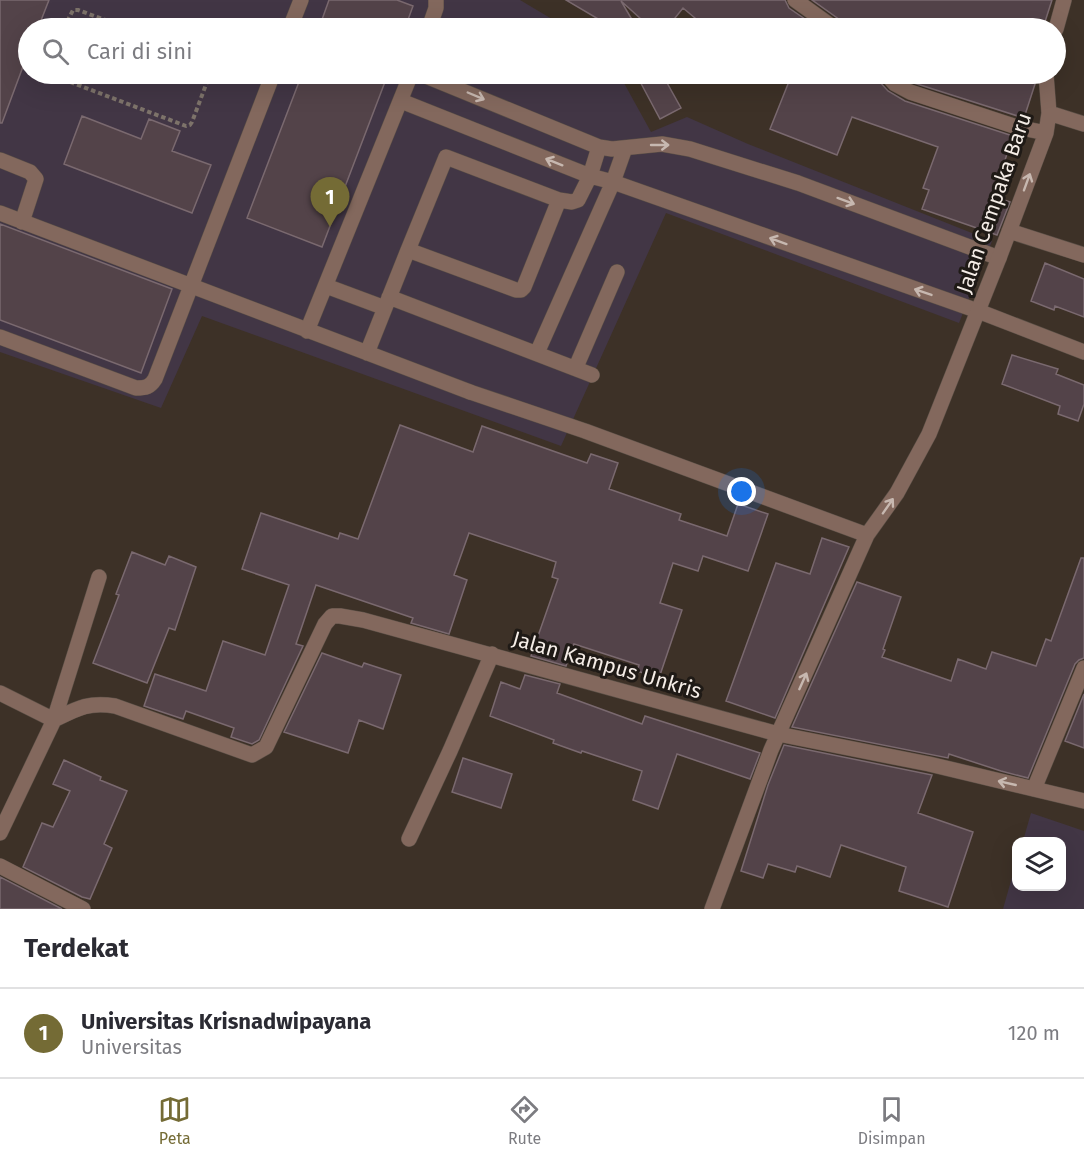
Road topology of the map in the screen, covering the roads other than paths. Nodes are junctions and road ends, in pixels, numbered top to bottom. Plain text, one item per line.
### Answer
1 (301, 0) edge
2 (436, 0) edge
3 (795, 0) edge
4 (1064, 0) edge
5 (294, 18) edge
6 (432, 18) edge
7 (820, 18) edge
8 (1059, 18) edge
9 (269, 84) edge
10 (407, 84) edge
11 (446, 84) edge
12 (896, 84) edge
13 (1047, 84) edge
14 (401, 101) junction
15 (1049, 113) junction
16 (1084, 124) edge
17 (1046, 133) junction
18 (599, 147) junction
19 (625, 148) junction
20 (0, 160) edge
21 (590, 176) junction
22 (614, 182) junction
23 (559, 200) junction
24 (0, 213) edge
25 (22, 222) junction
26 (1009, 231) junction
27 (408, 250) junction
28 (1084, 255) edge
29 (999, 258) junction
30 (617, 272) dead end
31 (190, 286) junction
32 (326, 286) junction
33 (387, 302) junction
34 (978, 311) junction
35 (307, 332) junction
36 (0, 337) edge
37 (1084, 352) edge
38 (367, 353) junction
39 (537, 353) junction
40 (576, 367) junction
41 (592, 375) dead end
42 (867, 535) junction
43 (99, 577) dead end
44 (492, 654) junction
45 (1084, 668) edge
46 (0, 693) edge
47 (54, 720) junction
48 (778, 734) junction
49 (1034, 789) junction
50 (1084, 801) edge
51 (0, 833) edge
52 (409, 839) dead end
53 (0, 866) edge
54 (83, 909) edge
55 (712, 909) edge

1 - 5 street
2 - 6 street
3 - 7 street
4 - 8 street
9 - 31 street
10 - 14 street
11 -> 18 street
12 - 17 street
13 - 15 street, Jalan Cempaka Baru
21 -> 14 street
14 - 32 street
15 - 16 street
15 - 17 street, Jalan Cempaka Baru
26 -> 17 street, Jalan Cempaka Baru
18 - 19 street
18 - 21 street
19 - 22 street
19 -> 29 street
20 - 25 street
21 - 22 street
21 - 23 street
34 -> 22 street
22 - 39 street
23 - 27 street
23 - 27 street
24 - 25 street
25 - 31 street
26 - 28 street
26 - 29 street, Jalan Cempaka Baru
27 - 33 street
29 - 34 street, Jalan Cempaka Baru
30 - 40 street
31 - 35 street
31 - 36 street
32 - 33 street
32 - 35 street
33 - 38 street
33 - 39 street
34 - 37 street
42 -> 34 street
35 - 38 street
38 - 42 street
39 - 40 street
40 - 41 street
48 -> 42 street
43 - 47 street
44 - 47 street, Jalan Kampus Unkris
44 - 48 street, Jalan Kampus Unkris
44 - 52 street
45 - 49 street
46 - 47 street
47 - 51 street
49 -> 48 street, Jalan Kampus Unkris
48 - 55 street
49 - 50 street, Jalan Kampus Unkris
53 - 54 street

